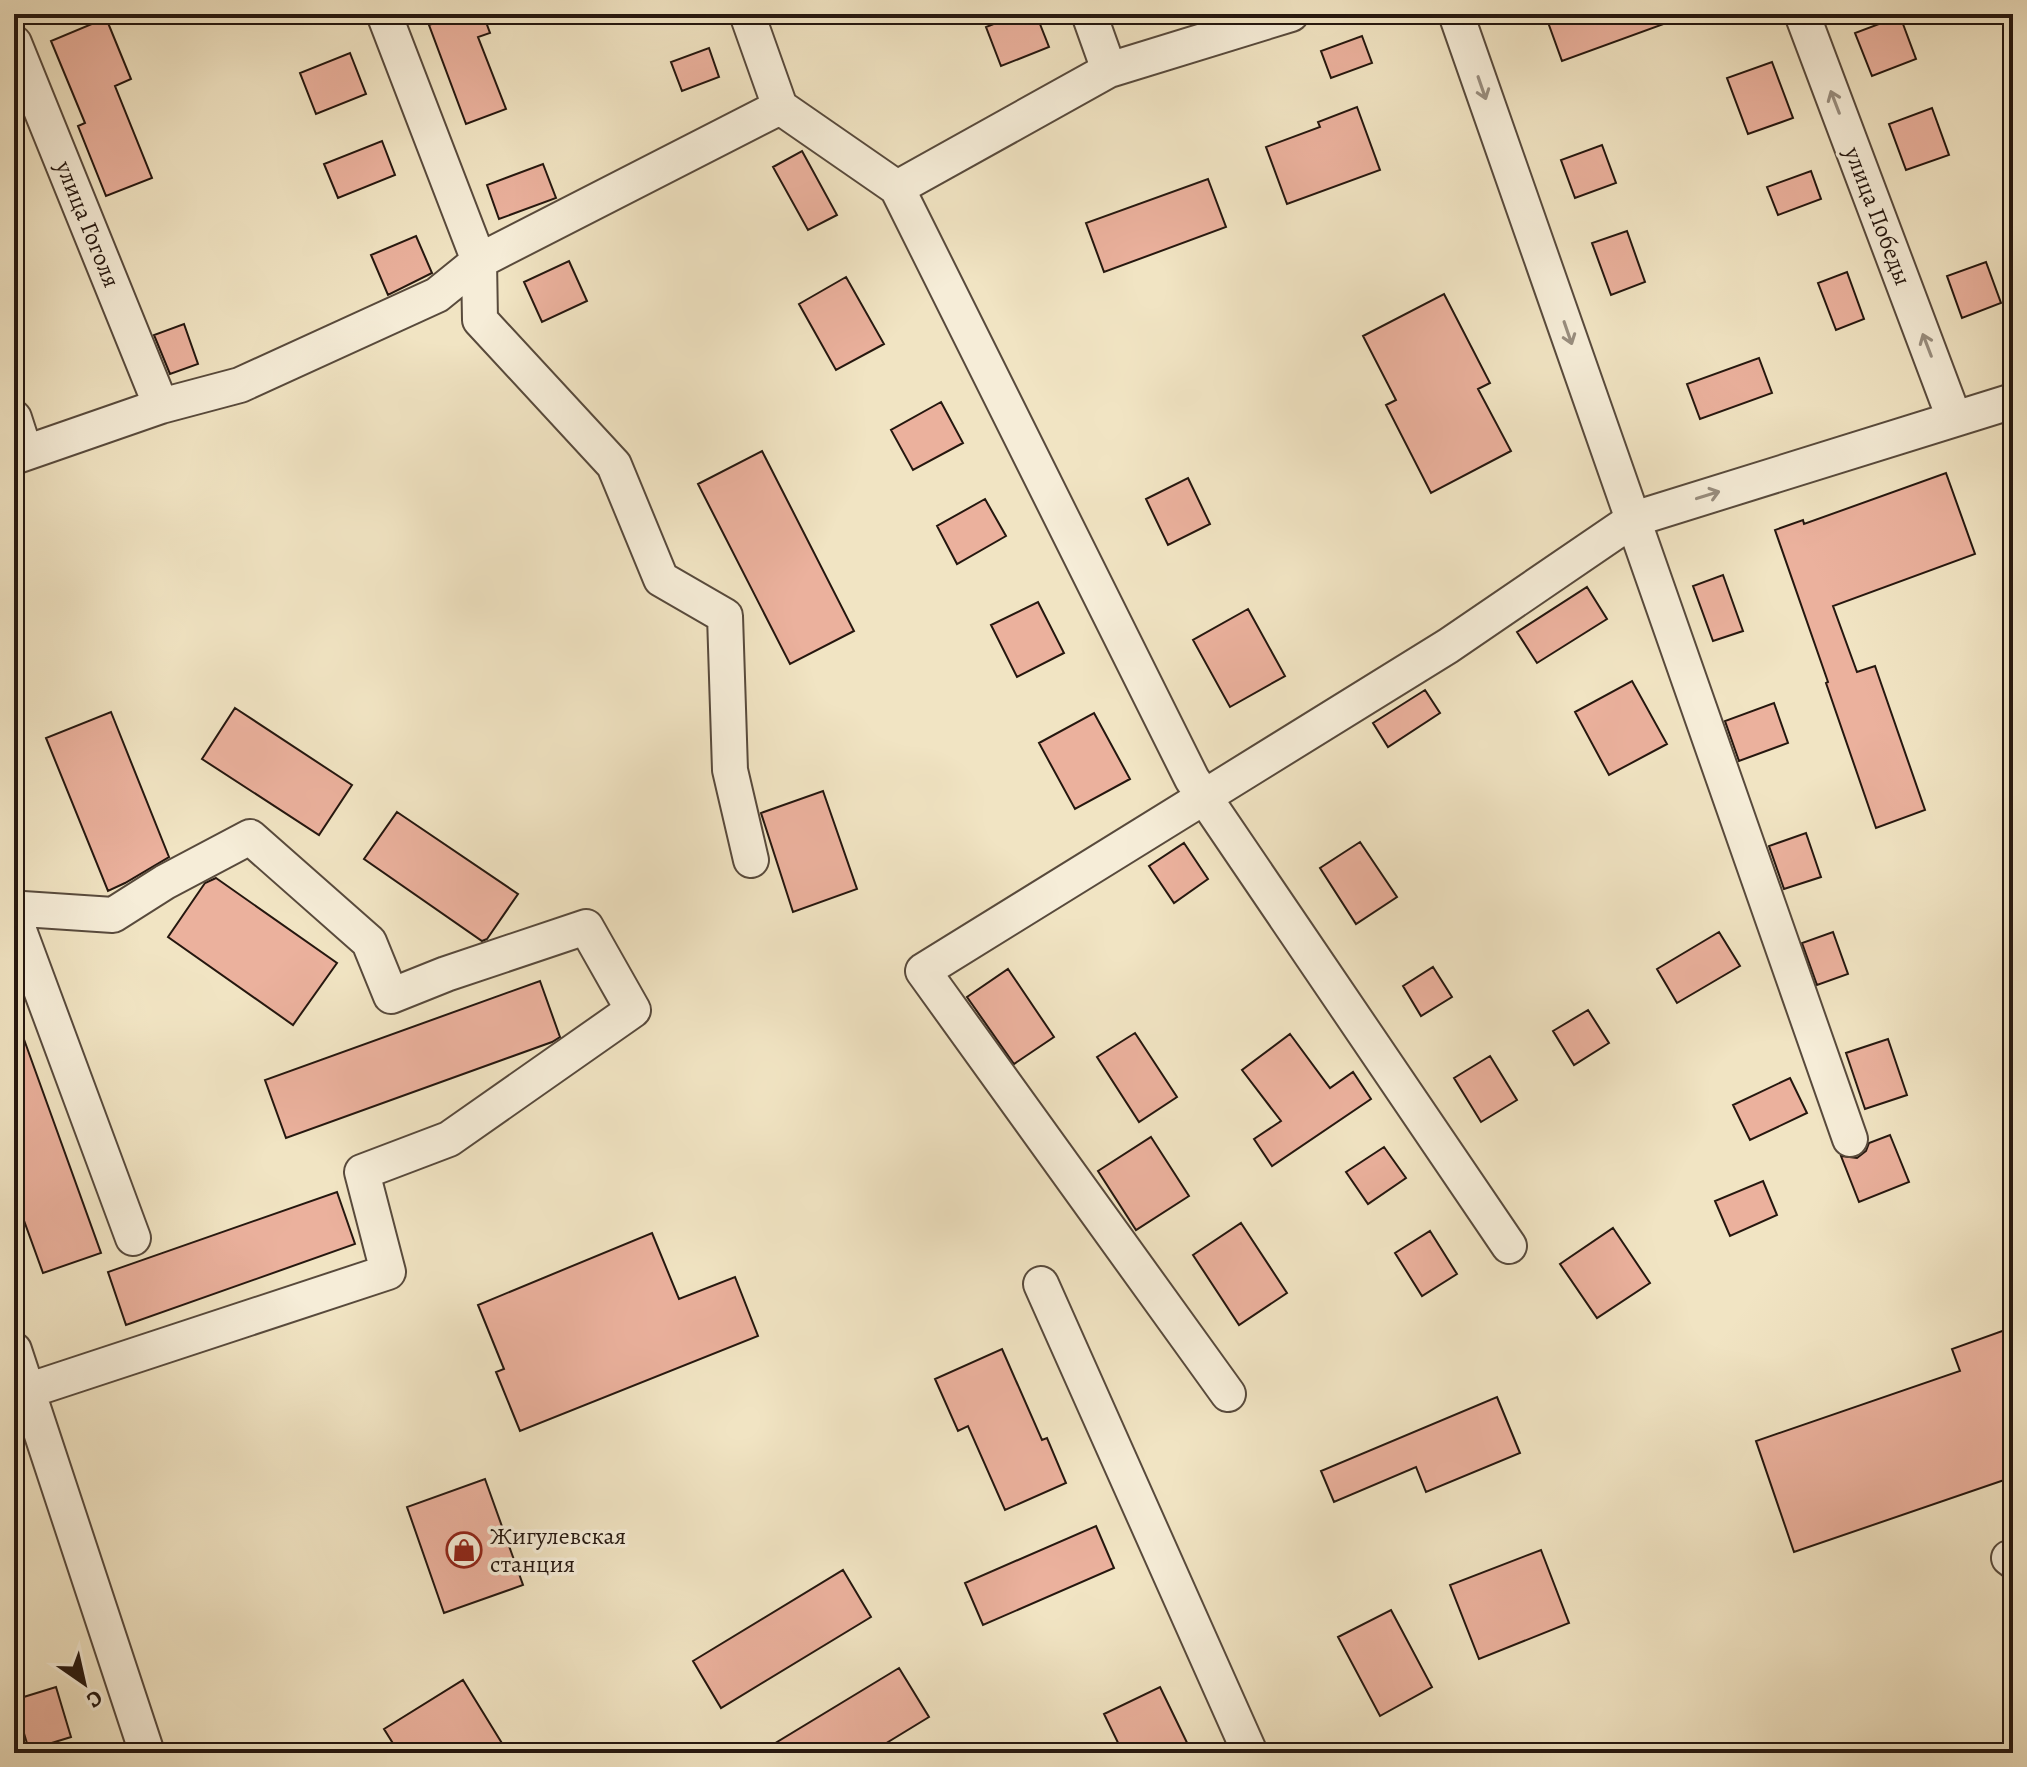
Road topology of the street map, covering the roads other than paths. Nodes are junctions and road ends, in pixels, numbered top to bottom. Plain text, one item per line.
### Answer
1 (384, 14) edge
2 (747, 14) edge
3 (1089, 14) edge
4 (1291, 14) edge
5 (1456, 14) edge
6 (1802, 14) edge
7 (14, 43) edge
8 (1109, 70) junction
9 (780, 107) junction
10 (897, 188) junction
11 (479, 261) junction
12 (2013, 401) edge
13 (161, 406) junction
14 (14, 418) edge
15 (1954, 418) junction
16 (20, 454) edge
17 (1634, 519) junction
18 (1204, 797) junction
19 (751, 860) dead end
20 (14, 916) edge
21 (1850, 1139) dead end
22 (133, 1238) dead end
23 (1509, 1246) dead end
24 (1041, 1284) dead end
25 (14, 1350) edge
26 (27, 1391) junction
27 (1228, 1394) dead end
28 (147, 1753) edge
29 (1250, 1753) edge

1 - 11 street
2 - 9 street
3 - 8 street
4 - 8 street
5 -> 17 street
15 -> 6 street, улица Победы
7 - 13 street, улица Гоголя
8 - 10 street
9 - 10 street
9 - 11 street
10 - 18 street
11 - 13 street
11 - 19 street
12 - 15 street
13 - 16 street
14 - 16 street
17 -> 15 street
17 - 18 street
17 - 21 street
18 - 23 street
18 - 27 street
20 - 22 street
20 - 26 street
24 - 29 street
25 - 26 street
26 - 28 street

